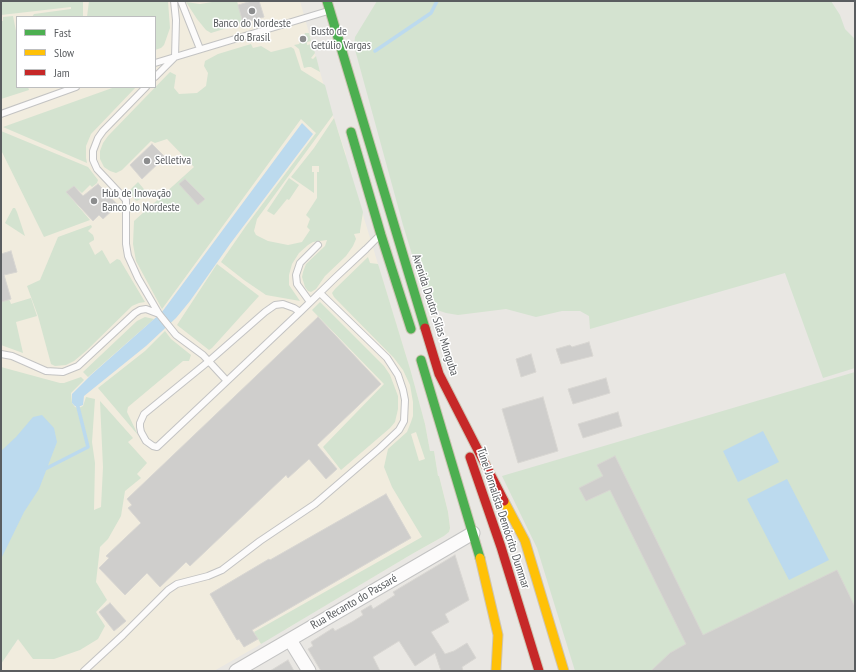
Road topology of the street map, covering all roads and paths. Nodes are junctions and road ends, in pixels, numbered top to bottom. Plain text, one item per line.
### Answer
1 (174, 1) edge
2 (181, 1) edge
3 (327, 1) edge
4 (330, 11) junction
5 (200, 49) junction
6 (175, 57) junction
7 (156, 63) edge
8 (156, 76) edge
9 (73, 88) edge
10 (145, 88) edge
11 (1, 114) edge
12 (348, 124) dead end
13 (381, 235) junction
14 (318, 245) dead end
15 (320, 293) junction
16 (310, 302) junction
17 (300, 312) junction
18 (159, 314) junction
19 (415, 340) dead end
20 (1, 354) edge
21 (420, 355) dead end
22 (209, 361) junction
23 (440, 374) junction
24 (227, 381) junction
25 (473, 533) junction
26 (498, 635) junction
27 (290, 640) junction
28 (506, 664) dead end
29 (84, 671) edge
30 (236, 671) edge
31 (309, 671) edge
32 (496, 671) edge
33 (539, 671) edge
34 (564, 671) edge

1 - 6 lane
2 - 5 lane
3 - 4 main road, Avenida Doutor Silas Munguba
4 - 5 lane
4 - 23 main road, Avenida Doutor Silas Munguba
5 - 6 lane
6 - 7 lane
6 - 8 lane
9 - 11 lane
10 - 18 lane
12 - 13 main road
13 - 15 lane
13 - 19 main road
14 - 16 lane
15 - 16 lane
15 - 29 lane
16 - 17 lane
17 - 22 lane
17 - 24 lane
18 - 20 lane
18 - 22 lane
21 - 25 main road
22 - 24 lane
22 - 24 lane
23 - 33 main road, Túnel Jornalista Demócrito Dummar
23 - 34 main road, Avenida Doutor Silas Munguba
25 - 26 main road
25 - 27 street, Rua Recanto do Passaré
26 - 28 main road
26 - 32 main road
27 - 30 street, Rua Recanto do Passaré
27 - 31 street

